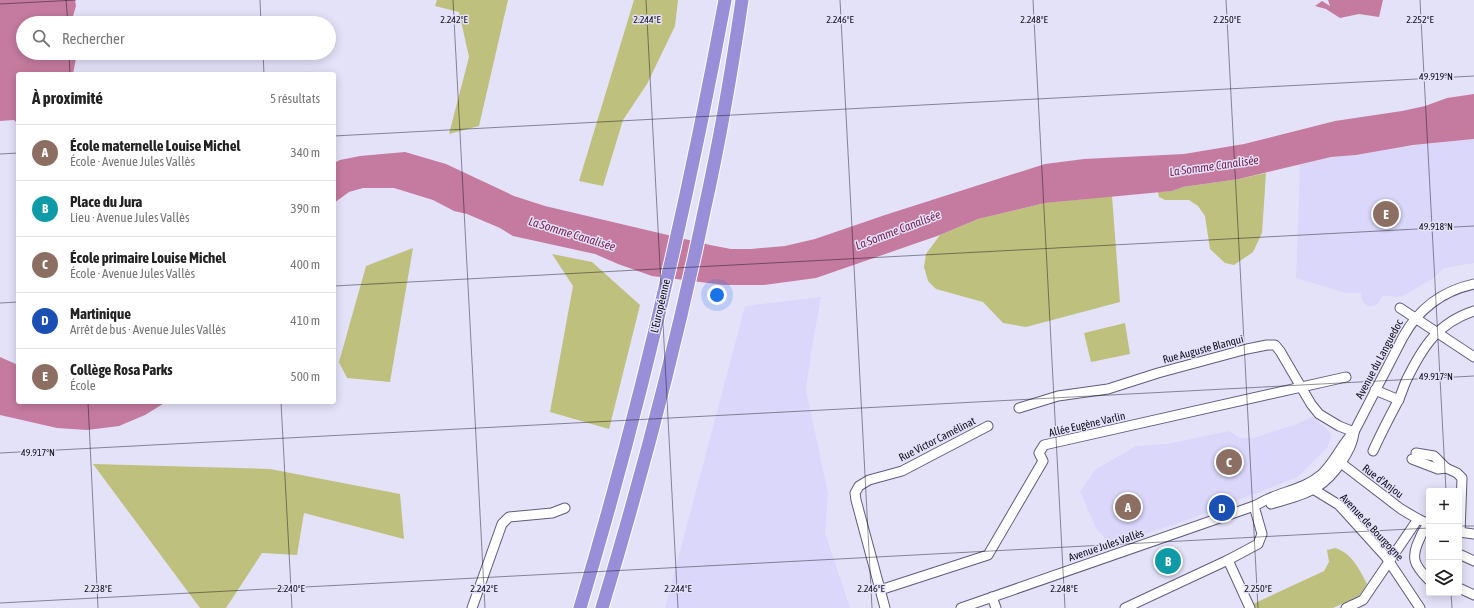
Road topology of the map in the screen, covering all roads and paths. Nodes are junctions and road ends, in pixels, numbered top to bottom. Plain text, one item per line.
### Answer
1 (725, 0) edge
2 (742, 0) edge
3 (1474, 284) edge
4 (1400, 308) dead end
5 (1474, 311) edge
6 (1416, 318) junction
7 (1436, 332) junction
8 (1474, 358) edge
9 (1346, 377) dead end
10 (1302, 388) junction
11 (1375, 390) junction
12 (1399, 400) junction
13 (1019, 408) dead end
14 (988, 426) dead end
15 (1354, 432) junction
16 (1373, 451) dead end
17 (1414, 456) dead end
18 (1338, 461) junction
19 (1323, 478) junction
20 (1313, 489) junction
21 (1257, 505) junction
22 (565, 508) dead end
23 (1418, 519) junction
24 (1427, 524) edge
25 (1460, 524) edge
26 (1426, 527) edge
27 (1462, 532) edge
28 (1474, 534) edge
29 (1462, 555) edge
30 (1228, 560) junction
31 (1474, 561) edge
32 (1390, 562) junction
33 (1426, 577) edge
34 (1462, 589) edge
35 (880, 590) junction
36 (1474, 595) edge
37 (992, 597) junction
38 (472, 608) edge
39 (580, 608) edge
40 (602, 608) edge
41 (885, 608) edge
42 (961, 608) edge
43 (996, 608) edge
44 (1125, 608) edge
45 (1250, 608) edge
46 (1346, 608) edge
47 (1420, 608) edge

1 - 39 highway, L'Européenne
2 - 40 highway, L'Européenne
3 - 6 street, Avenue du Languedoc
4 - 6 street
5 - 7 street, Rue d'Anjou
6 - 7 street
6 - 11 street, Avenue du Languedoc
7 - 8 street
7 - 12 street, Rue d'Anjou
9 - 10 street, Allée Eugène Varlin
10 - 13 street, Rue Auguste Blanqui
10 - 15 street, Rue Auguste Blanqui
10 - 35 street, Allée Eugène Varlin
11 - 12 street
11 - 15 street, Avenue du Languedoc
12 - 16 street, Rue d'Anjou
14 - 35 street, Rue Victor Camélinat
15 - 18 street, Avenue du Languedoc
17 - 25 street
18 - 19 street, Avenue du Languedoc
18 - 23 street, Rue d'Anjou
19 - 20 street, Avenue Jules Vallès
19 - 21 street, Avenue Jules Vallès
20 - 21 street, Avenue Jules Vallès
20 - 32 street, Avenue de Bourgogne
21 - 30 street
21 - 37 street, Avenue Jules Vallès
22 - 38 street
23 - 24 street, Rue d'Anjou
23 - 32 street
26 - 33 street
27 - 28 street
29 - 31 street
30 - 44 street
30 - 45 street
32 - 46 street
32 - 47 street, Avenue de Bourgogne
34 - 36 street
35 - 41 street, Rue Victor Camélinat
37 - 42 street, Avenue Jules Vallès
37 - 43 street

